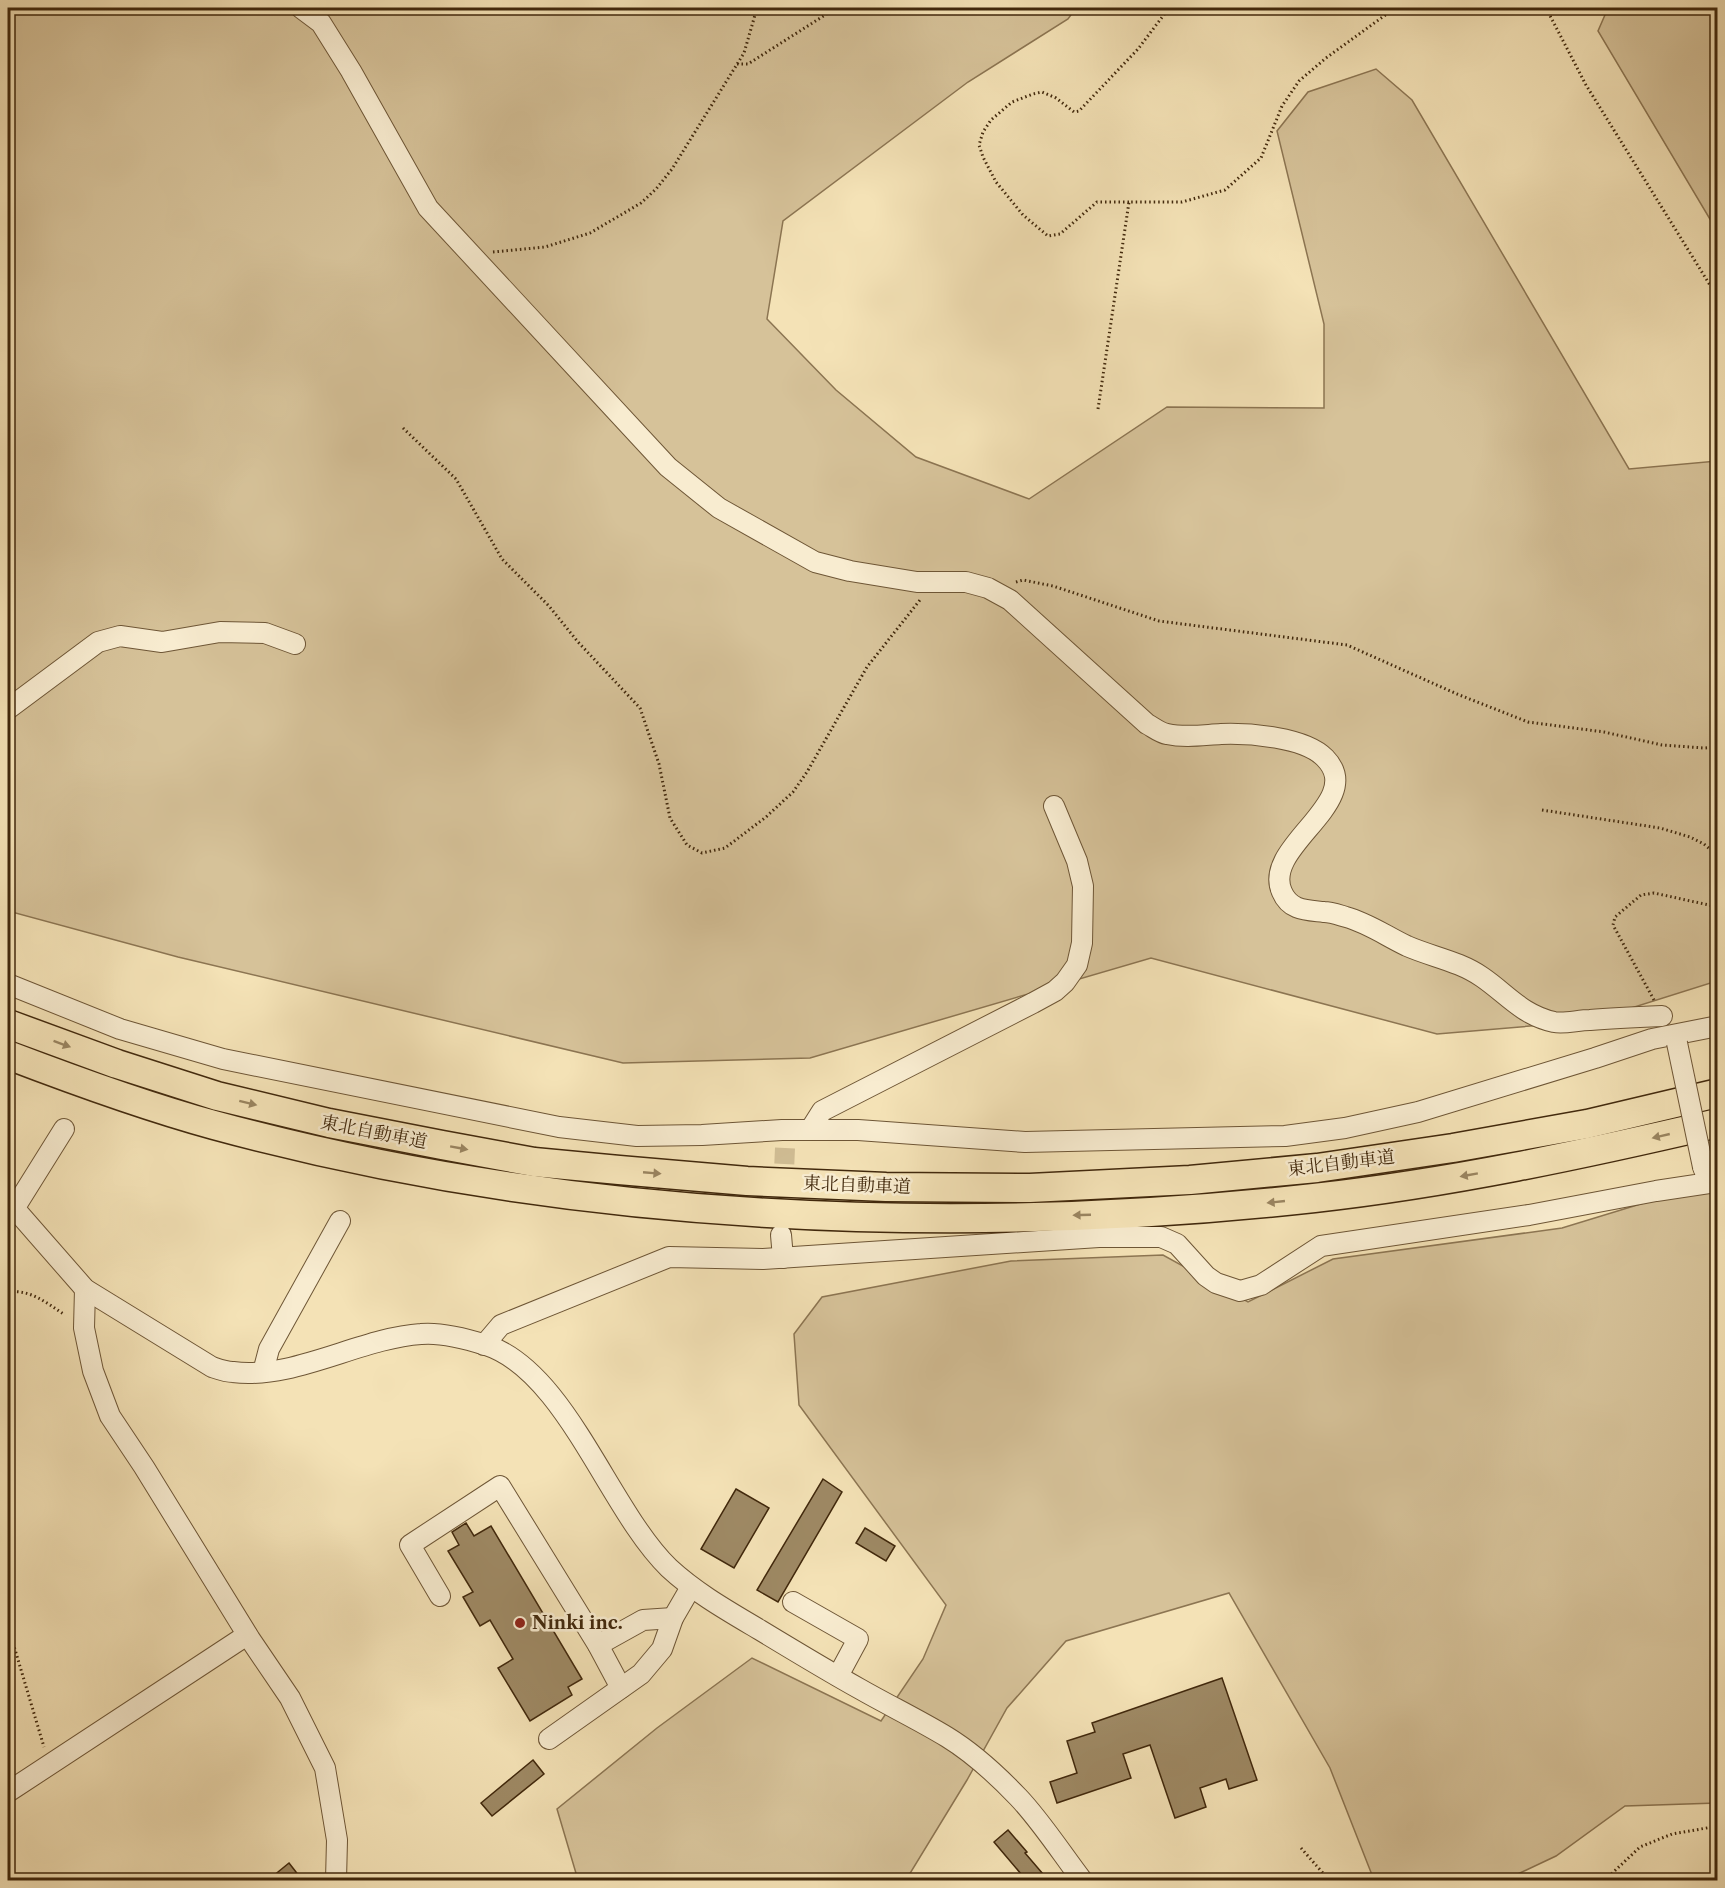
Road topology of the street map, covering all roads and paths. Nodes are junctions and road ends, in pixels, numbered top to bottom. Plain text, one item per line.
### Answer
1 (301, 8) edge
2 (757, 8) edge
3 (836, 8) edge
4 (1169, 8) edge
5 (1395, 8) edge
6 (1546, 8) edge
7 (737, 64) junction
8 (1129, 202) junction
9 (471, 254) junction
10 (1718, 298) edge
11 (1098, 409) dead end
12 (403, 428) dead end
13 (935, 582) junction
14 (988, 588) junction
15 (295, 644) dead end
16 (8, 709) edge
17 (1718, 747) edge
18 (1054, 806) dead end
19 (1542, 810) dead end
20 (1718, 856) edge
21 (1718, 908) edge
22 (8, 984) edge
23 (1659, 1008) junction
24 (8, 1024) edge
25 (1718, 1026) edge
26 (1675, 1038) junction
27 (8, 1055) edge
28 (1718, 1093) edge
29 (1718, 1123) edge
30 (64, 1129) dead end
31 (810, 1130) junction
32 (11, 1205) edge
33 (340, 1221) dead end
34 (781, 1235) dead end
35 (783, 1258) junction
36 (85, 1289) junction
37 (8, 1292) edge
38 (84, 1328) junction
39 (484, 1345) junction
40 (263, 1372) junction
41 (691, 1587) junction
42 (440, 1596) dead end
43 (793, 1602) dead end
44 (673, 1618) junction
45 (8, 1626) edge
46 (248, 1635) junction
47 (598, 1645) junction
48 (838, 1676) junction
49 (621, 1688) junction
50 (549, 1739) dead end
51 (49, 1765) junction
52 (8, 1792) edge
53 (1718, 1826) edge
54 (1302, 1848) dead end
55 (336, 1881) edge
56 (1082, 1881) edge
57 (1329, 1881) edge
58 (1605, 1881) edge

1 - 9 street
2 - 7 path
3 - 7 path
4 - 8 path
5 - 8 path
6 - 10 path
7 - 9 path
8 - 11 path
9 - 13 street
12 - 13 path
13 - 14 street
14 - 17 path
14 - 23 street
15 - 16 street
18 - 31 street
19 - 20 path
21 - 23 path
22 - 31 street
23 - 26 street
24 -> 28 highway, 東北自動車道
25 - 26 street
26 - 31 street
26 - 35 street, bridge
29 -> 27 highway, 東北自動車道
30 - 32 street
32 - 36 street
33 - 40 street
34 - 35 street
35 - 39 street
36 - 38 street
36 - 40 street
37 - 38 path
38 - 46 street
39 - 40 street
39 - 41 street
41 - 44 street
41 - 48 street
42 - 47 street
43 - 48 street
44 - 47 street
44 - 49 street
45 - 51 path
46 - 51 street
46 - 55 street
47 - 49 street
48 - 56 street
49 - 50 street
51 - 52 street
53 - 58 path
54 - 57 path

